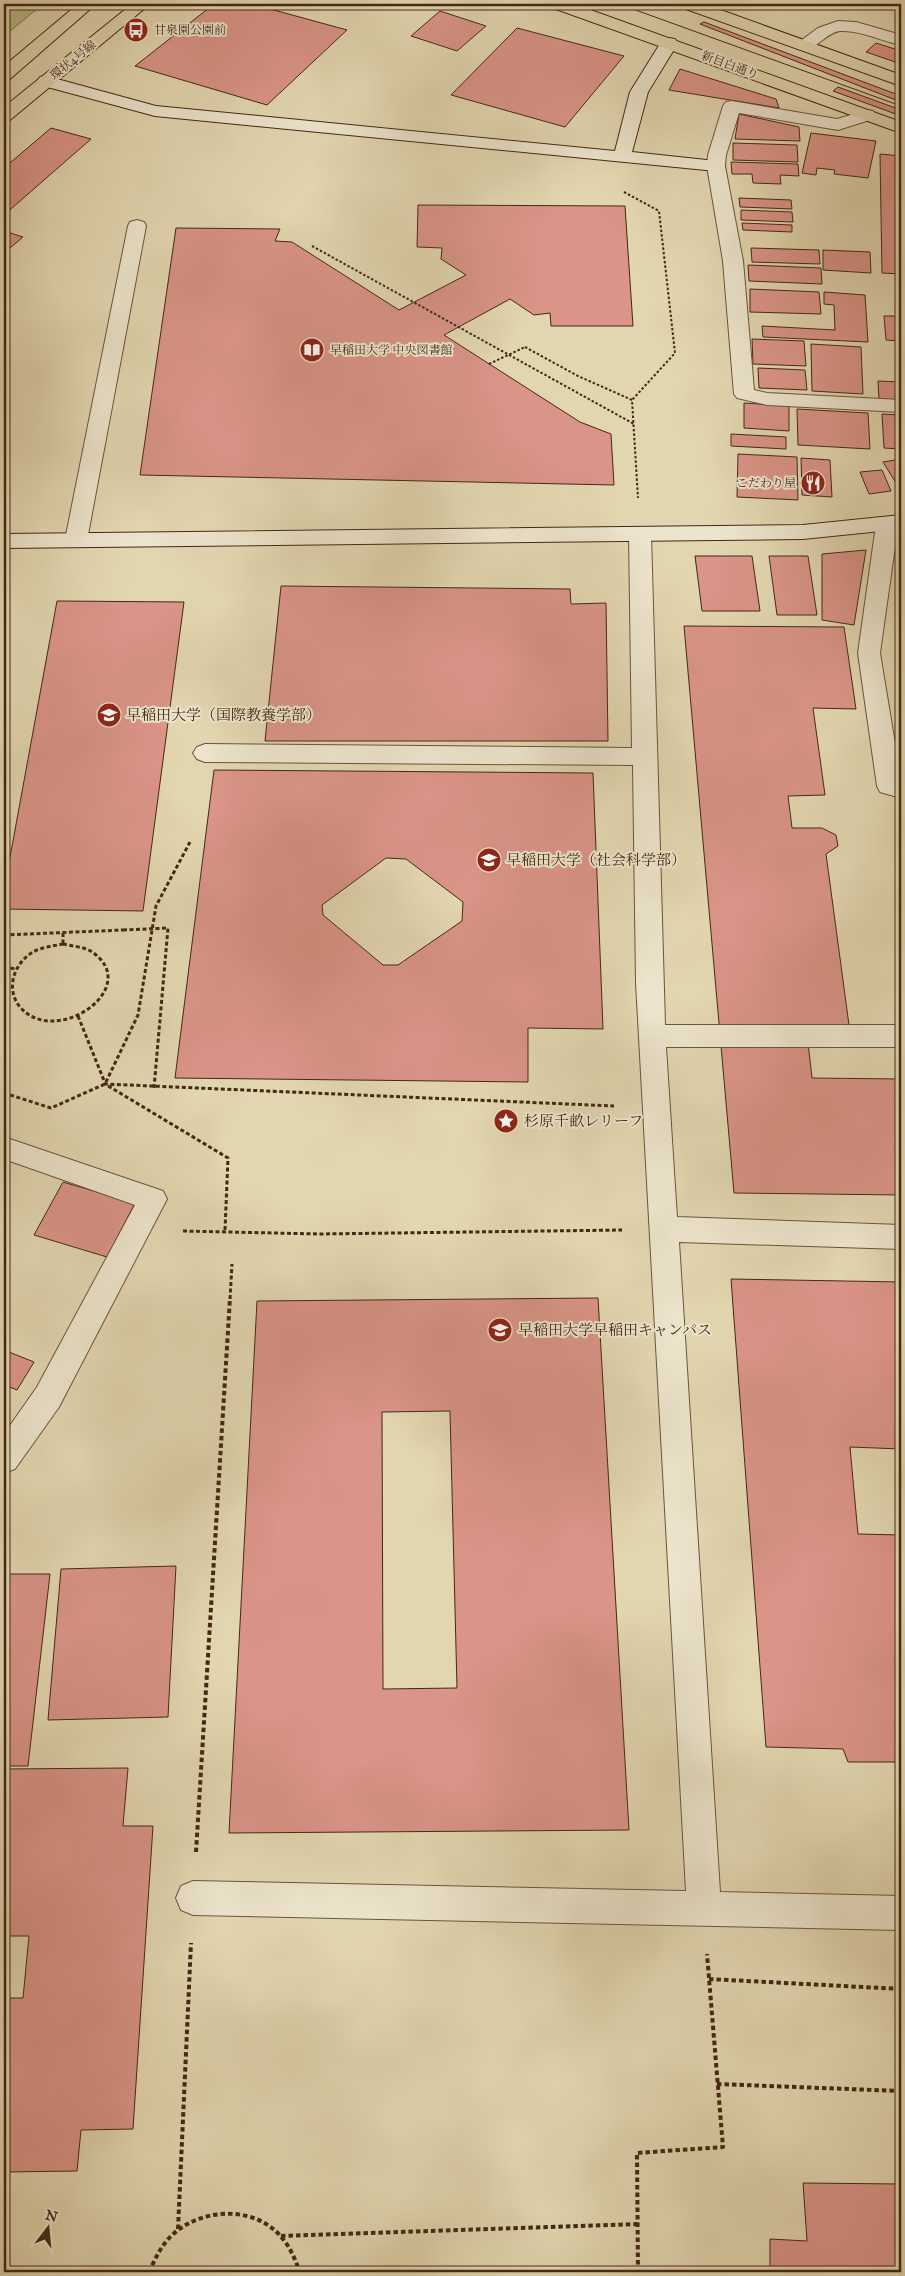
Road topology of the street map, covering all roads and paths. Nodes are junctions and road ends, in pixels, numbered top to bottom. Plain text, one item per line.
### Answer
1 (88, 4) edge
2 (142, 4) edge
3 (559, 4) edge
4 (689, 4) edge
5 (901, 40) edge
6 (669, 43) junction
7 (804, 45) junction
8 (4, 75) edge
9 (46, 81) junction
10 (901, 82) edge
11 (867, 115) junction
12 (4, 116) edge
13 (901, 128) edge
14 (622, 157) junction
15 (716, 166) junction
16 (138, 226) dead end
17 (312, 246) dead end
18 (489, 364) dead end
19 (632, 400) junction
20 (901, 406) edge
21 (634, 424) junction
22 (894, 524) edge
23 (640, 534) junction
24 (76, 540) junction
25 (4, 541) edge
26 (205, 753) dead end
27 (645, 756) junction
28 (901, 789) edge
29 (190, 842) dead end
30 (63, 933) junction
31 (4, 935) edge
32 (63, 944) junction
33 (4, 967) edge
34 (16, 969) junction
35 (78, 1016) junction
36 (652, 1036) junction
37 (901, 1036) edge
38 (105, 1084) junction
39 (154, 1088) junction
40 (4, 1093) edge
41 (656, 1107) junction
42 (4, 1148) edge
43 (225, 1230) junction
44 (662, 1230) junction
45 (135, 1233) junction
46 (901, 1237) edge
47 (232, 1264) dead end
48 (4, 1459) edge
49 (193, 1898) junction
50 (704, 1910) junction
51 (901, 1913) edge
52 (709, 1979) junction
53 (901, 1990) edge
54 (717, 2084) junction
55 (901, 2091) edge
56 (638, 2224) junction
57 (178, 2229) junction
58 (281, 2236) junction
59 (149, 2272) edge
60 (300, 2272) edge
61 (638, 2272) edge

1 - 8 main road
2 - 9 main road, 環状4号線
3 - 6 main road, 新目白通り
4 - 7 main road
5 - 7 street
6 - 11 main road, 新目白通り
6 - 14 street
7 - 10 main road
9 - 12 main road, 環状4号線
9 - 14 street
11 - 13 main road, 新目白通り
11 - 15 street
14 - 15 street
14 - 19 path
15 - 20 street
16 - 24 street
17 - 21 path
18 - 19 path, bridge
19 - 21 path
21 - 23 path
22 - 23 street
22 - 28 street
23 - 24 street
23 - 27 street
24 - 25 street
26 - 27 street
27 - 36 street
29 - 38 path
30 - 31 path
30 - 32 path
30 - 39 path, bridge
32 - 34 path
32 - 35 path
33 - 34 path
34 - 35 path
35 - 38 path
36 - 37 street
36 - 41 street
38 - 39 path
38 - 40 path
38 - 43 path
39 - 41 path
41 - 44 street
42 - 45 street
43 - 44 path
43 - 45 path
44 - 46 street
44 - 50 street
45 - 48 street
47 - 49 path
49 - 50 street
49 - 57 path
50 - 51 street
50 - 52 path
52 - 53 path
52 - 54 path
54 - 55 path
54 - 56 path
56 - 58 path
56 - 61 path
57 - 58 path
57 - 59 path
58 - 60 path

